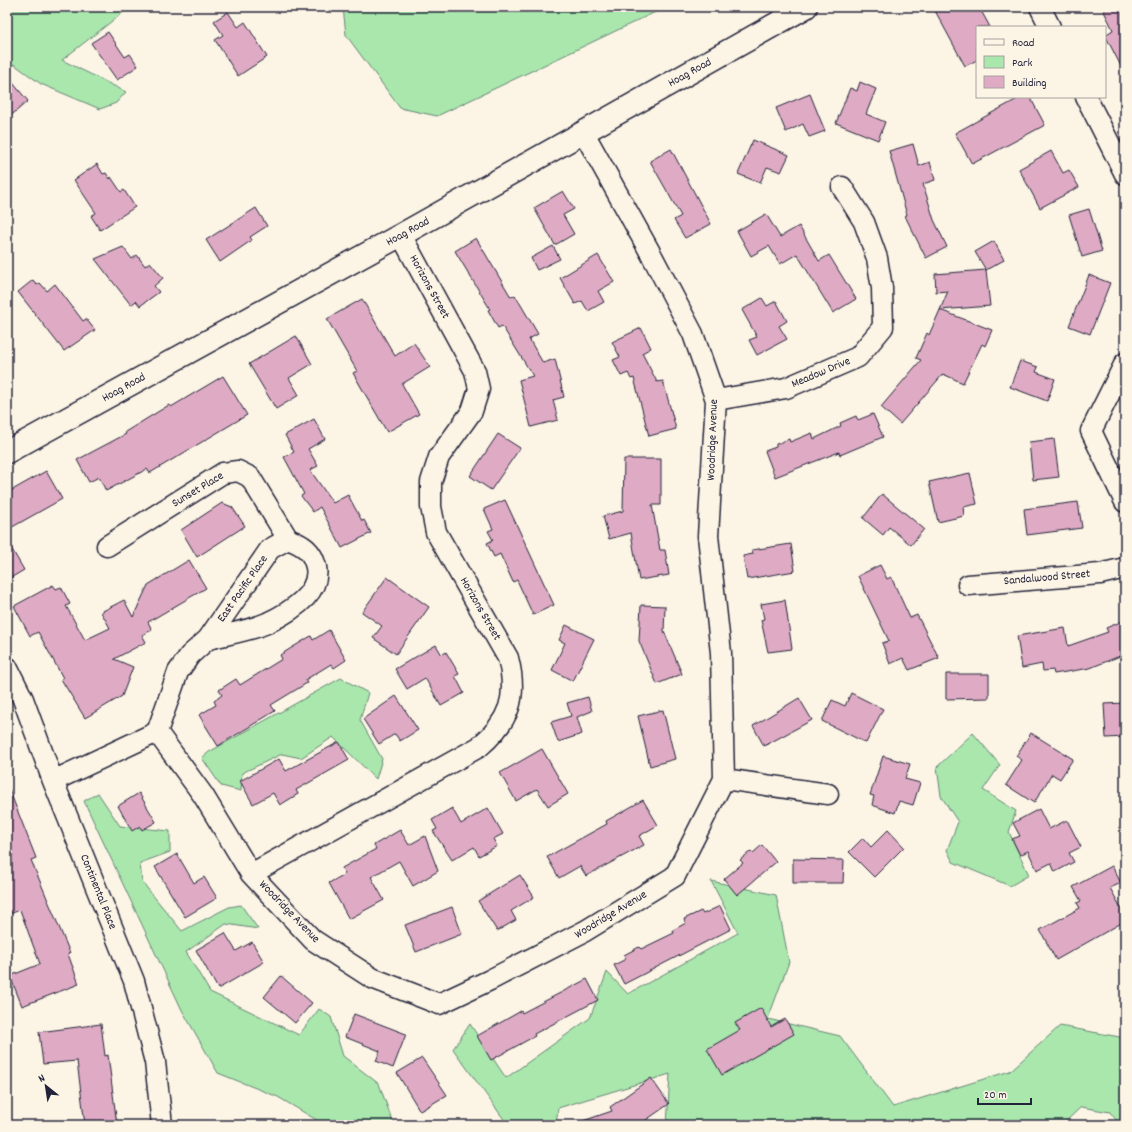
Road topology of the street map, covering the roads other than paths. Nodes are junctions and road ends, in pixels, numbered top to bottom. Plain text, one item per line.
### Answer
1 (806, 7) edge
2 (1040, 7) edge
3 (1050, 26) edge
4 (1087, 98) edge
5 (584, 132) junction
6 (1125, 174) edge
7 (842, 186) dead end
8 (401, 236) junction
9 (1125, 362) edge
10 (716, 400) junction
11 (7, 452) edge
12 (1125, 502) edge
13 (288, 539) junction
14 (107, 546) dead end
15 (1125, 568) edge
16 (968, 585) dead end
17 (208, 639) junction
18 (7, 668) edge
19 (157, 732) junction
20 (724, 779) junction
21 (53, 781) junction
22 (828, 794) dead end
23 (251, 874) junction
24 (162, 1125) edge

1 - 5 street, Hoag Road
2 - 3 street
4 - 6 street
5 - 8 street, Hoag Road
5 - 10 street, Woodridge Avenue
7 - 10 street, Meadow Drive
8 - 11 street, Hoag Road
8 - 23 street, Horizons Street
9 - 12 street
10 - 20 street, Woodridge Avenue
13 - 14 street, Sunset Place
13 - 17 street, East Pacific Place
13 - 17 street, East Pacific Place
15 - 16 street, Sandalwood Street
17 - 19 street, East Pacific Place
18 - 21 street, Continental Place
19 - 21 street
19 - 23 street, Woodridge Avenue
20 - 22 street
20 - 23 street, Woodridge Avenue
21 - 24 street, Continental Place

